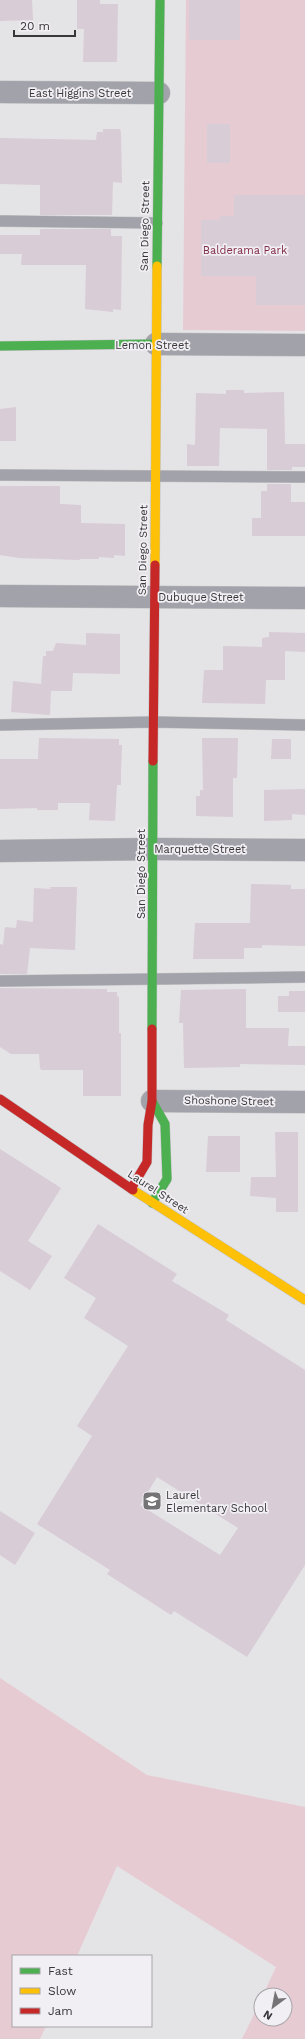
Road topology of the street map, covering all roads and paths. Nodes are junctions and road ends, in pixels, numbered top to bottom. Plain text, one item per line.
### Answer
1 (160, 0) edge
2 (0, 92) edge
3 (159, 93) junction
4 (0, 221) edge
5 (157, 223) junction
6 (156, 344) junction
7 (305, 345) edge
8 (0, 346) edge
9 (0, 475) edge
10 (156, 476) junction
11 (305, 476) edge
12 (0, 596) edge
13 (154, 596) junction
14 (305, 598) edge
15 (153, 722) junction
16 (305, 724) edge
17 (0, 725) edge
18 (153, 849) junction
19 (305, 850) edge
20 (0, 851) edge
21 (152, 977) junction
22 (305, 977) edge
23 (0, 980) edge
24 (0, 1099) edge
25 (152, 1101) junction
26 (305, 1102) edge
27 (131, 1189) junction
28 (152, 1203) junction
29 (305, 1300) edge

1 - 3 street, San Diego Street
2 - 3 street, East Higgins Street
3 - 5 street, San Diego Street
4 - 5 lane
5 - 6 street, San Diego Street
6 - 7 street, Lemon Street
6 - 8 street, Lemon Street
6 - 10 street, San Diego Street
9 - 10 lane
10 - 11 lane
10 - 13 street, San Diego Street
12 - 13 street, Dubuque Street
13 - 14 street, Dubuque Street
13 - 15 street, San Diego Street
15 - 16 lane
15 - 17 lane
15 - 18 street, San Diego Street
18 - 19 street, Marquette Street
18 - 20 street, Marquette Street
18 - 21 street, San Diego Street
21 - 22 lane
21 - 23 lane
21 - 25 street, San Diego Street
24 - 27 street, Laurel Street
25 - 26 street, Shoshone Street
25 - 27 street, San Diego Street
25 - 28 street, San Diego Street
27 - 28 street, Laurel Street
28 - 29 street, Laurel Street

